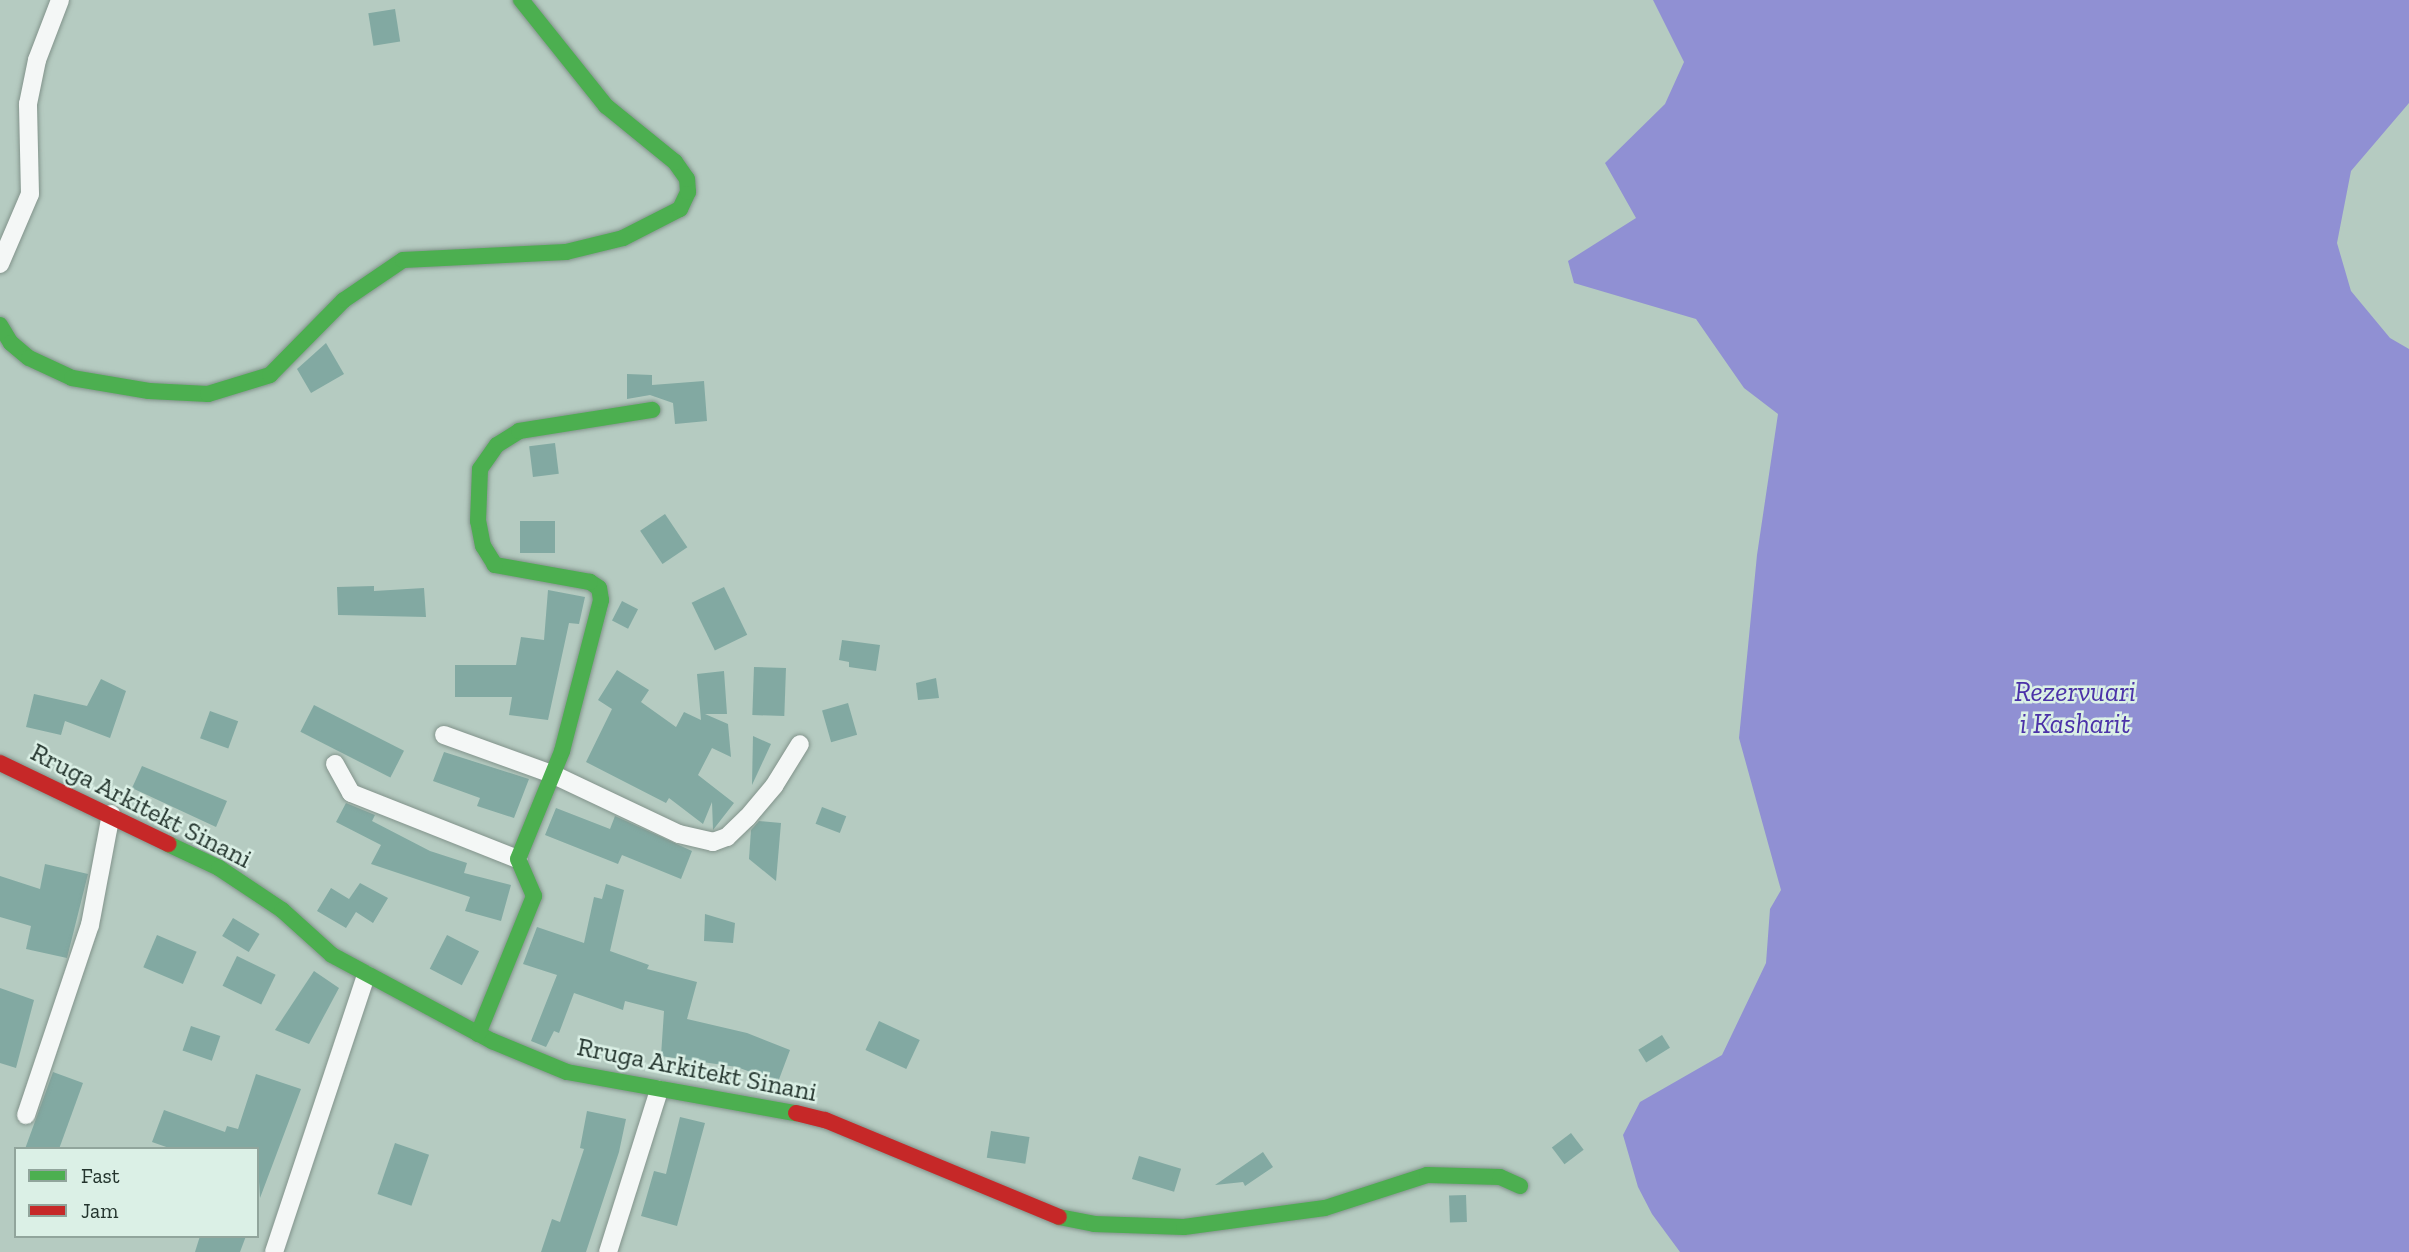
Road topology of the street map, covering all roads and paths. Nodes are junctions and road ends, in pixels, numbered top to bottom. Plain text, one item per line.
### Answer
1 (60, 0) edge
2 (521, 0) edge
3 (0, 264) edge
4 (0, 325) edge
5 (652, 410) dead end
6 (444, 735) dead end
7 (800, 744) dead end
8 (0, 763) edge
9 (335, 764) dead end
10 (552, 774) junction
11 (111, 814) junction
12 (518, 859) junction
13 (366, 975) junction
14 (478, 1034) junction
15 (659, 1090) junction
16 (26, 1115) dead end
17 (1520, 1186) dead end
18 (274, 1252) edge
19 (608, 1252) edge

1 - 3 street
2 - 4 street
5 - 10 street
6 - 10 street
7 - 10 street
8 - 11 street, Rruga Arkitekt Sinani
9 - 12 street
10 - 12 street
11 - 13 street, Rruga Arkitekt Sinani
11 - 16 street
12 - 14 street
13 - 14 street, Rruga Arkitekt Sinani
13 - 18 street
14 - 15 street, Rruga Arkitekt Sinani
15 - 17 street, Rruga Arkitekt Sinani
15 - 19 street

